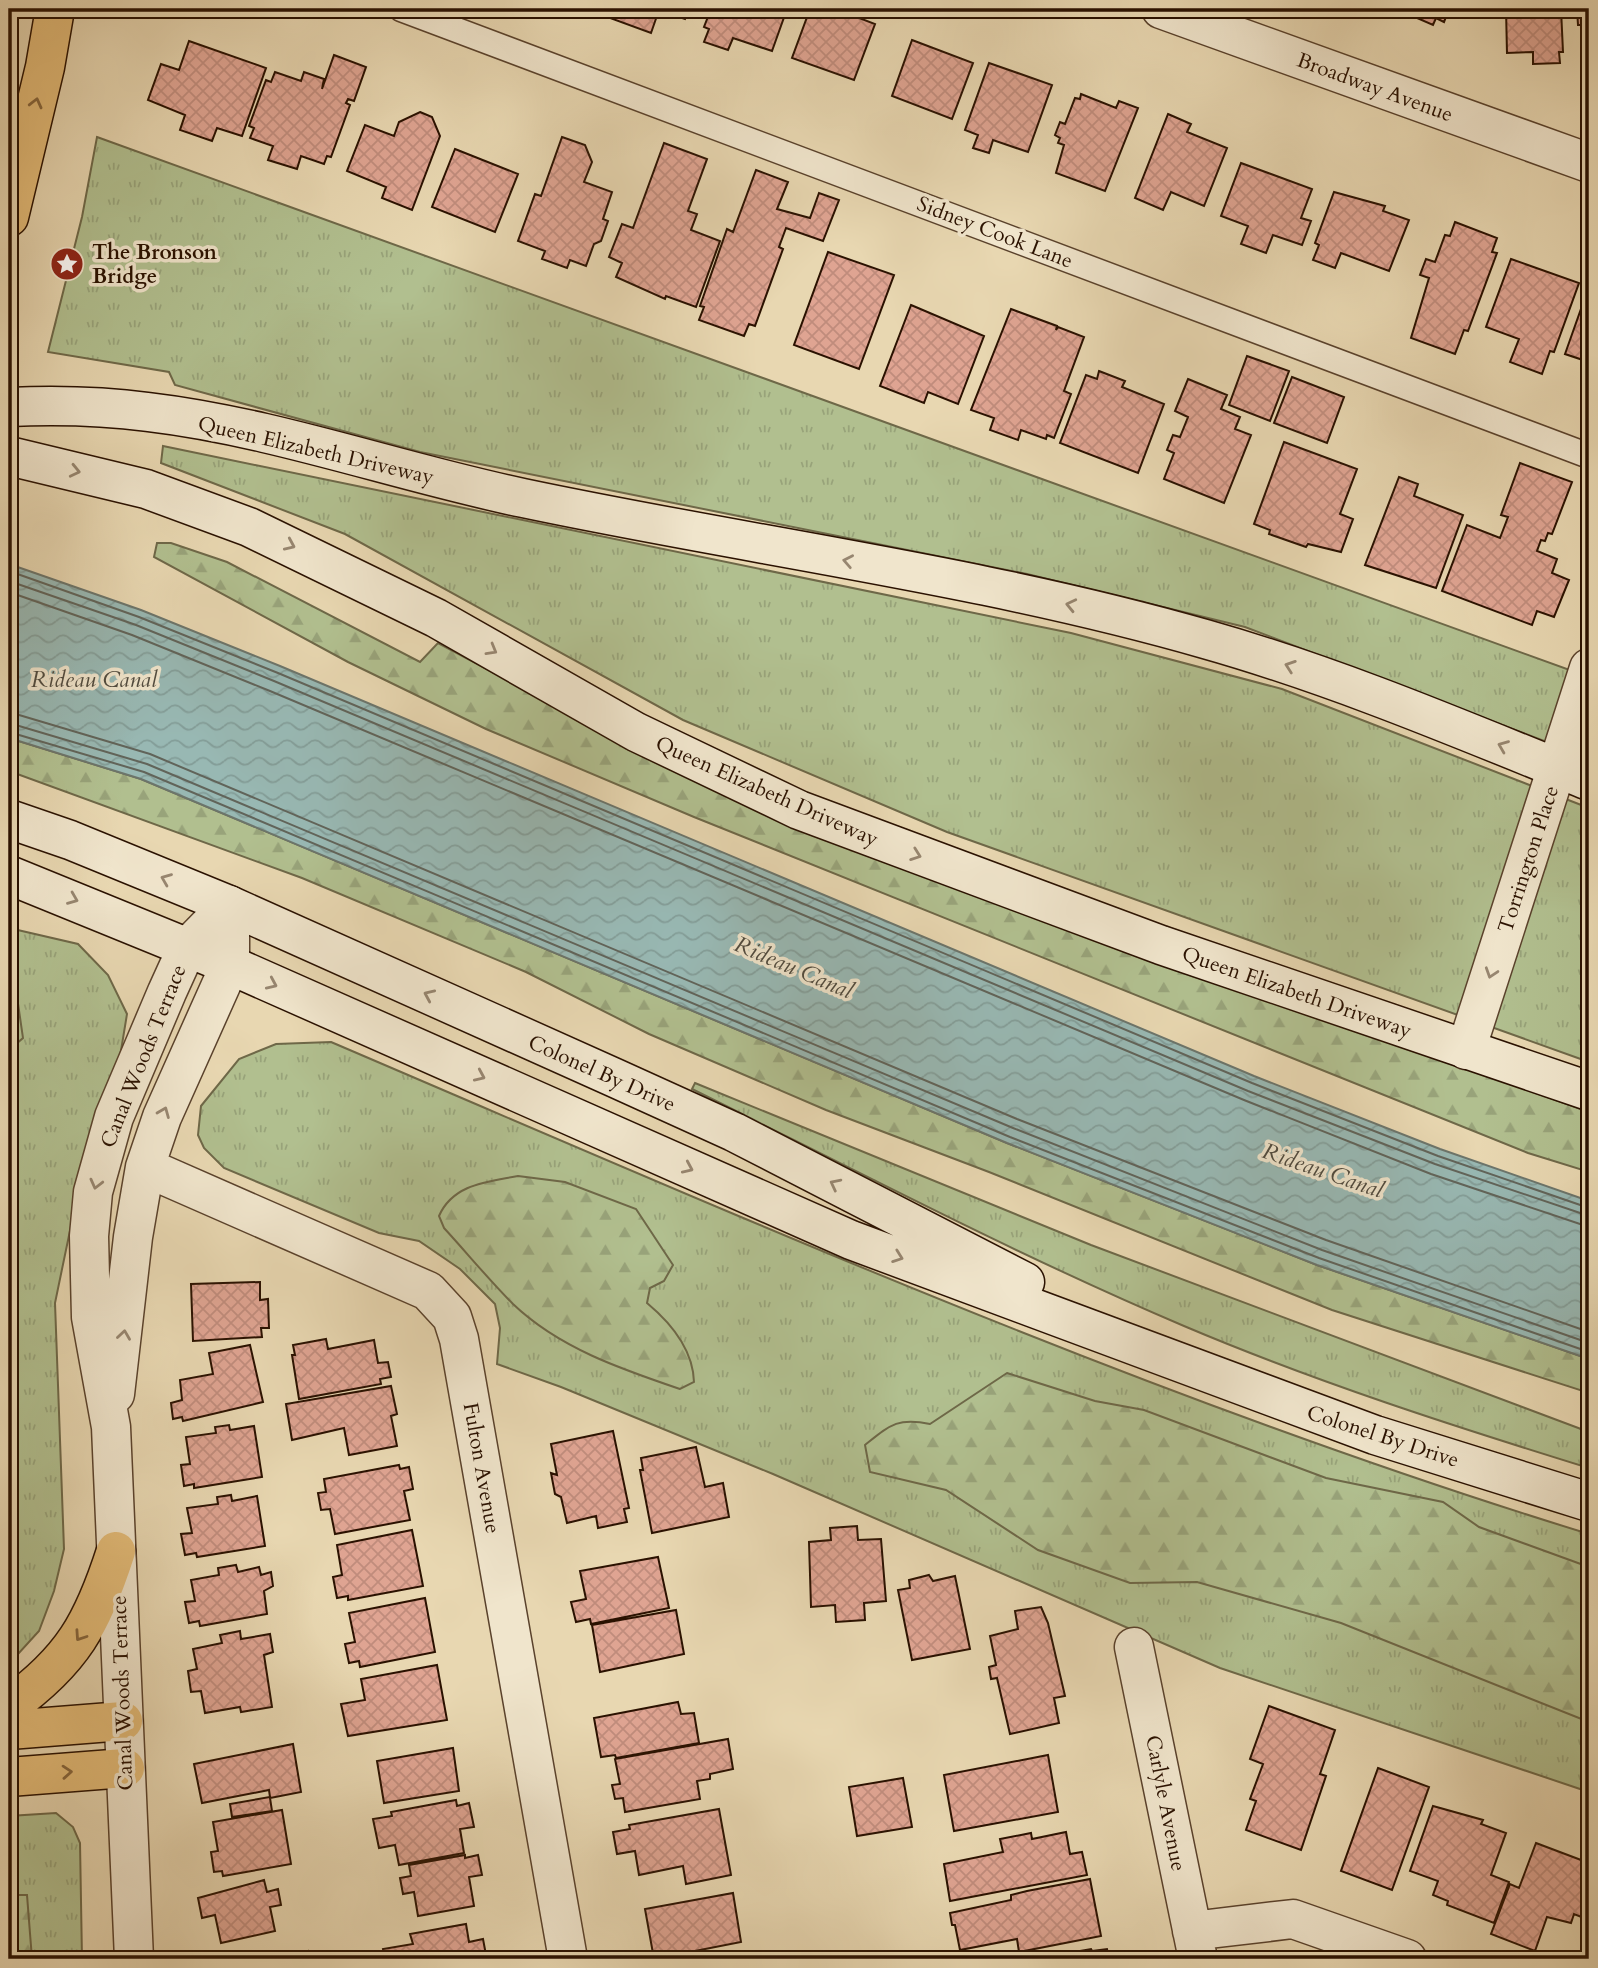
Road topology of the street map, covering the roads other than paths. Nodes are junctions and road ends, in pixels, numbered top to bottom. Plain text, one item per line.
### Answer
1 (55, 9) edge
2 (401, 9) edge
3 (1161, 9) edge
4 (1589, 163) edge
5 (9, 217) edge
6 (9, 407) edge
7 (9, 456) edge
8 (1589, 456) edge
9 (1589, 668) edge
10 (1573, 775) edge
11 (9, 819) edge
12 (9, 875) edge
13 (229, 905) junction
14 (187, 948) junction
15 (230, 965) junction
16 (1466, 1050) junction
17 (1589, 1091) edge
18 (145, 1167) junction
19 (1179, 1361) junction
20 (111, 1427) junction
21 (1589, 1502) edge
22 (116, 1550) junction
23 (1134, 1647) dead end
24 (9, 1706) edge
25 (123, 1721) junction
26 (9, 1730) edge
27 (125, 1768) junction
28 (9, 1777) edge
29 (1195, 1945) edge
30 (134, 1959) edge
31 (568, 1959) edge
32 (1407, 1959) edge

5 -> 1 main road
2 - 8 lane, Sidney Cook Lane
3 - 4 main road, Broadway Avenue
10 -> 6 main road, Queen Elizabeth Driveway
7 -> 16 main road, Queen Elizabeth Driveway
9 - 10 main road, Torrington Place
10 -> 16 main road, Torrington Place
13 -> 11 main road, Colonel By Drive
12 -> 14 main road, Colonel By Drive
13 - 14 main road, Canal Woods Terrace
13 - 15 main road, Canal Woods Terrace
19 -> 13 main road, Colonel By Drive
14 - 15 main road, Colonel By Drive
14 -> 20 main road, Canal Woods Terrace
18 -> 15 main road, Canal Woods Terrace
15 -> 19 main road, Colonel By Drive
16 - 17 main road, Queen Elizabeth Driveway
20 -> 18 main road, Canal Woods Terrace
18 - 31 main road, Fulton Avenue
19 - 21 main road, Colonel By Drive
20 - 22 main road, Canal Woods Terrace
22 -> 24 main road
22 - 25 main road, Canal Woods Terrace
23 - 29 main road, Carlyle Avenue
25 - 26 main road
25 - 27 main road, Canal Woods Terrace
28 -> 27 main road
27 - 30 main road, Canal Woods Terrace
29 - 32 main road

